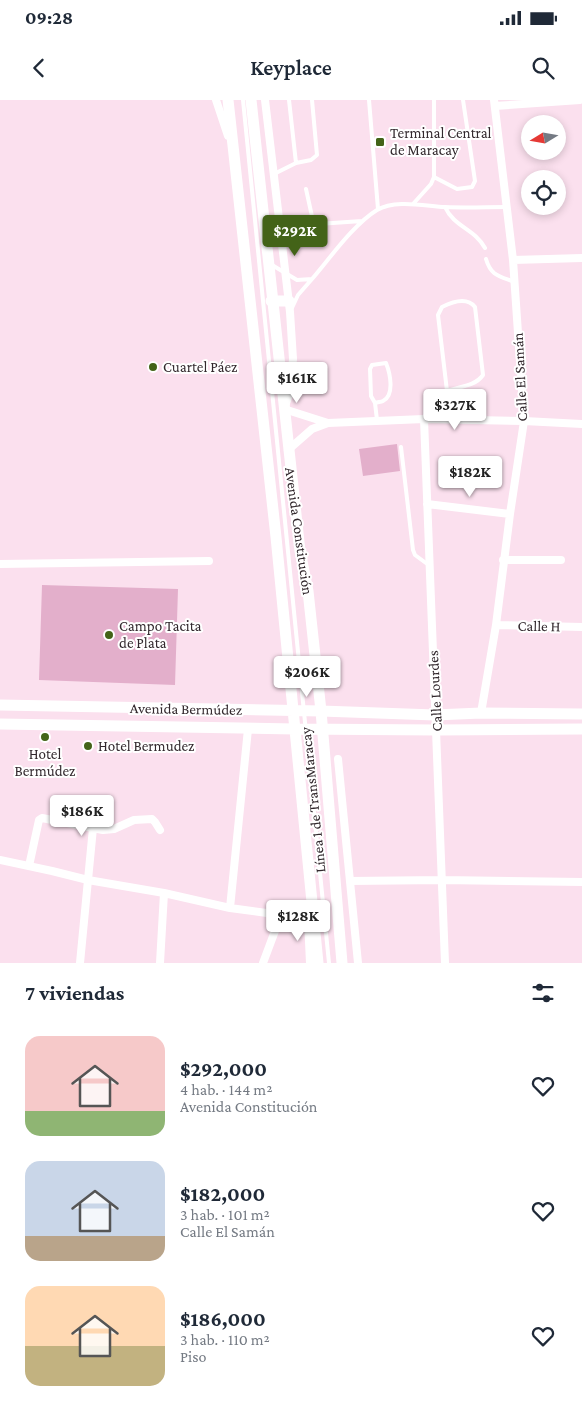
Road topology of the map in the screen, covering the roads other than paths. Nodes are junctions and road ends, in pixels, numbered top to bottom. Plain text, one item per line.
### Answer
1 (216, 100) edge
2 (228, 100) edge
3 (243, 100) edge
4 (251, 100) edge
5 (266, 100) edge
6 (289, 100) edge
7 (312, 100) edge
8 (369, 100) edge
9 (434, 100) edge
10 (463, 100) edge
11 (580, 100) edge
12 (495, 103) edge
13 (232, 146) junction
14 (296, 164) junction
15 (434, 177) junction
16 (274, 178) junction
17 (306, 189) dead end
18 (413, 204) junction
19 (445, 207) junction
20 (507, 207) junction
21 (378, 209) junction
22 (362, 221) junction
23 (485, 248) dead end
24 (582, 258) edge
25 (486, 259) dead end
26 (513, 260) junction
27 (268, 262) junction
28 (286, 274) junction
29 (312, 279) junction
30 (514, 282) junction
31 (272, 301) junction
32 (290, 307) junction
33 (447, 391) junction
34 (375, 403) junction
35 (284, 409) junction
36 (424, 419) junction
37 (377, 420) junction
38 (524, 421) junction
39 (328, 423) junction
40 (582, 424) edge
41 (401, 447) dead end
42 (288, 450) junction
43 (427, 504) junction
44 (510, 514) junction
45 (503, 560) junction
46 (561, 560) dead end
47 (210, 561) dead end
48 (0, 564) edge
49 (430, 566) junction
50 (496, 625) junction
51 (582, 627) edge
52 (0, 705) edge
53 (299, 711) junction
54 (321, 711) junction
55 (480, 713) junction
56 (582, 714) edge
57 (435, 715) junction
58 (0, 724) edge
59 (248, 728) junction
60 (301, 729) junction
61 (323, 729) junction
62 (582, 729) edge
63 (437, 730) junction
64 (338, 759) dead end
65 (93, 828) junction
66 (160, 830) dead end
67 (0, 860) edge
68 (29, 866) junction
69 (88, 880) junction
70 (442, 880) junction
71 (350, 881) junction
72 (582, 882) edge
73 (164, 893) junction
74 (230, 908) junction
75 (281, 915) junction
76 (80, 963) edge
77 (160, 963) edge
78 (263, 963) edge
79 (310, 963) edge
80 (318, 963) edge
81 (329, 963) edge
82 (342, 963) edge
83 (358, 963) edge
84 (445, 963) edge

1 - 13 street
2 - 13 street, Avenida Constitución
3 - 53 lane, Línea 1 de TransMaracay
4 - 27 street, Avenida Constitución
5 - 16 street
6 - 14 lane
7 - 14 lane
8 - 21 lane
9 - 15 lane
10 - 15 lane
11 - 12 street
12 - 20 street, Calle El Samán
13 - 53 street, Avenida Constitución
14 - 16 lane
15 - 18 lane
16 - 28 street
17 - 22 lane
18 - 19 lane
18 - 21 lane
19 - 20 lane
19 - 23 lane
20 - 26 street, Calle El Samán
21 - 22 lane
22 - 29 lane
24 - 26 street
25 - 30 lane
26 - 30 street, Calle El Samán
27 - 28 lane
27 - 31 street, Avenida Constitución
28 - 29 lane
28 - 32 street
29 - 32 lane
30 - 38 street, Calle El Samán
31 - 32 street
31 - 35 street, Avenida Constitución
32 - 35 street
33 - 33 lane
33 - 36 lane
34 - 34 lane
34 - 37 lane
35 - 39 street
35 - 42 street, Avenida Constitución
36 - 37 street
36 - 38 street
36 - 43 street, Calle Lourdes
37 - 39 street
38 - 40 street
38 - 44 street, Calle El Samán
39 - 42 street
41 - 49 lane
42 - 54 street, Avenida Constitución
43 - 44 street
43 - 49 street, Calle Lourdes
44 - 45 street, Calle El Samán
45 - 46 street
45 - 50 street, Calle El Samán
47 - 48 street
49 - 57 street, Calle Lourdes
50 - 51 street, Calle H
50 - 55 street, Calle El Samán
52 - 53 street, Avenida Bermúdez
53 - 54 street, Avenida Bermúdez
53 - 60 street, Avenida Constitución
54 - 57 street, Avenida Bermúdez
54 - 61 street, Avenida Constitución
55 - 56 street, Avenida Bermúdez
55 - 57 street, Avenida Bermúdez
57 - 63 street, Calle Lourdes
58 - 59 street, Avenida Bermúdez
59 - 60 street, Avenida Bermúdez
59 - 74 street
60 - 61 street, Avenida Bermúdez
60 - 80 street, Avenida Constitución
60 - 81 lane, Línea 1 de TransMaracay
61 - 63 street, Avenida Bermúdez
61 - 82 street, Avenida Constitución
62 - 63 street, Avenida Bermúdez
63 - 70 street, Calle Lourdes
64 - 71 street
65 - 66 street
65 - 68 street
65 - 69 street
67 - 68 street
68 - 69 street
69 - 73 street
69 - 76 street
70 - 71 street
70 - 72 street
70 - 84 street, Calle Lourdes
71 - 83 street
73 - 74 street
73 - 77 street
74 - 75 street
75 - 78 street
75 - 79 street

